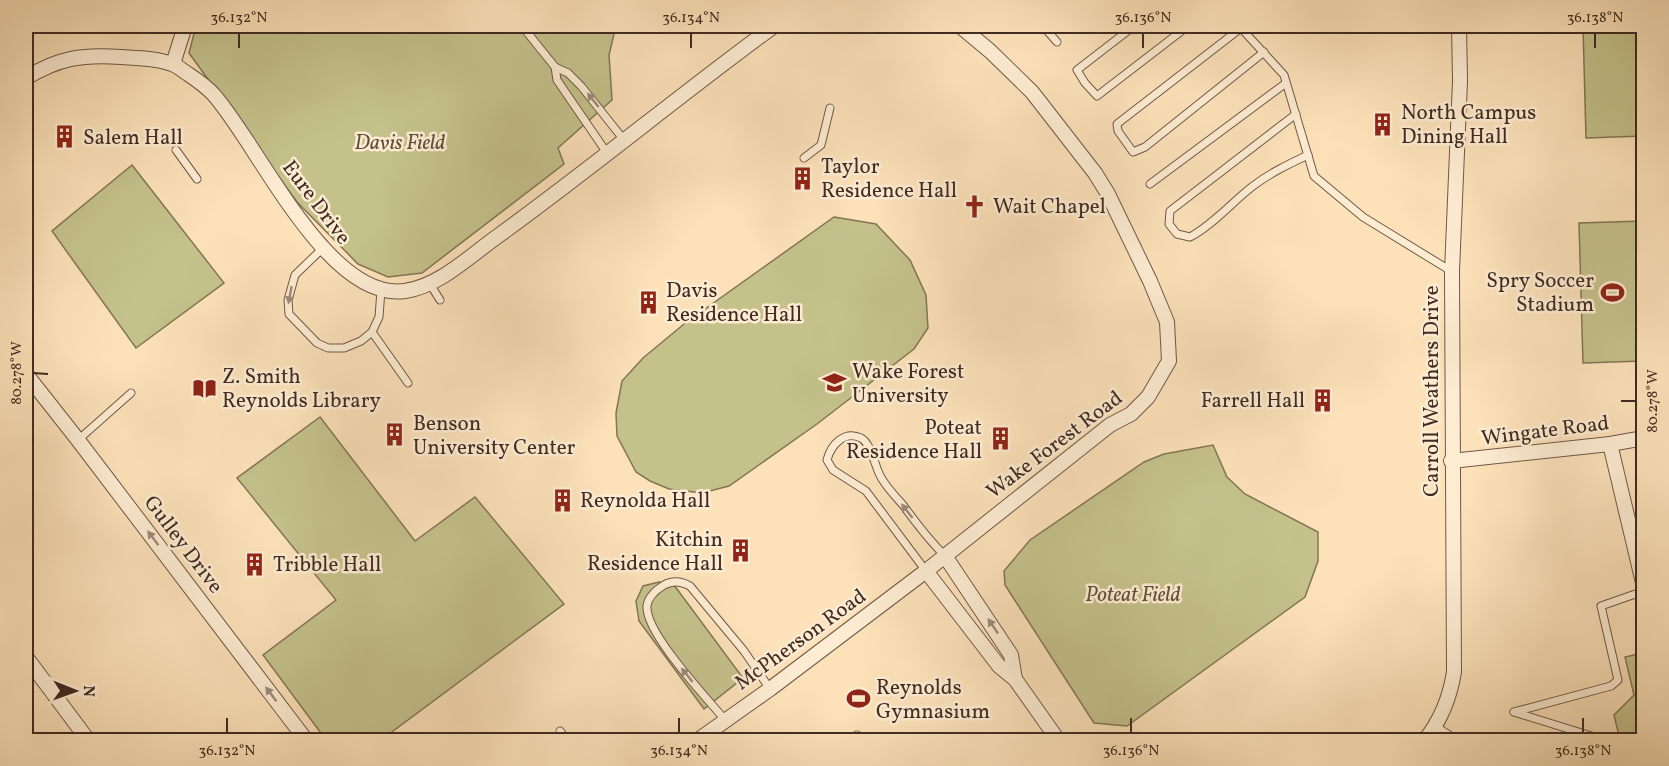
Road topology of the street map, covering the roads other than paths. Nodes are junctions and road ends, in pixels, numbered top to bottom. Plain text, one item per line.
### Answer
1 (185, 26) edge
2 (522, 26) edge
3 (774, 26) edge
4 (960, 26) edge
5 (1043, 26) edge
6 (1134, 26) edge
7 (1188, 26) edge
8 (1459, 26) edge
9 (1240, 27) edge
10 (1057, 42) dead end
11 (1264, 52) junction
12 (173, 64) junction
13 (555, 68) junction
14 (26, 78) edge
15 (1286, 83) junction
16 (830, 108) dead end
17 (1296, 114) junction
18 (624, 140) junction
19 (176, 150) dead end
20 (606, 153) junction
21 (1308, 155) junction
22 (804, 158) dead end
23 (197, 179) dead end
24 (1150, 184) dead end
25 (322, 249) junction
26 (1452, 271) junction
27 (430, 284) junction
28 (381, 290) junction
29 (440, 300) dead end
30 (372, 332) junction
31 (26, 374) edge
32 (408, 383) dead end
33 (131, 393) dead end
34 (1644, 438) edge
35 (78, 440) junction
36 (1610, 444) junction
37 (1451, 461) junction
38 (945, 556) junction
39 (926, 571) junction
40 (1644, 589) edge
41 (26, 657) edge
42 (1015, 679) junction
43 (770, 689) junction
44 (725, 720) junction
45 (1436, 726) junction
46 (560, 731) dead end
47 (88, 741) edge
48 (306, 741) edge
49 (567, 741) edge
50 (698, 741) edge
51 (1058, 741) edge
52 (1425, 741) edge
53 (1457, 741) edge
54 (1604, 741) edge

1 - 12 street
2 - 13 lane
3 - 18 street
4 - 38 street, Wake Forest Road
5 - 10 lane
6 - 7 lane
8 - 26 street, Carroll Weathers Drive
9 - 11 lane
9 - 11 lane
11 - 15 lane
12 - 14 street
12 - 25 street, Eure Drive
18 -> 13 lane
13 - 20 lane
15 - 17 lane
15 - 24 lane
16 - 22 lane
17 - 21 lane
17 - 21 lane
18 - 20 street
19 - 23 lane
20 - 27 street, Eure Drive
21 - 26 lane
25 - 28 street, Eure Drive
25 -> 30 lane
26 - 37 street, Carroll Weathers Drive
27 - 28 street, Eure Drive
27 - 29 lane
28 - 30 lane
30 - 32 lane
31 - 35 street, Gulley Drive
33 - 35 lane
34 - 36 street, Wingate Road
48 -> 35 street, Gulley Drive
36 - 37 street, Wingate Road
36 - 40 street
37 - 45 street, Carroll Weathers Drive
38 - 39 street, Wake Forest Road
38 -> 39 lane
42 -> 38 street
39 - 42 street
39 - 43 street, McPherson Road
40 - 54 lane
41 - 47 street
42 - 51 street
43 - 44 street, McPherson Road
44 -> 43 lane
44 - 50 street, McPherson Road
45 - 52 street, Carroll Weathers Drive
45 - 53 lane
46 - 49 lane

